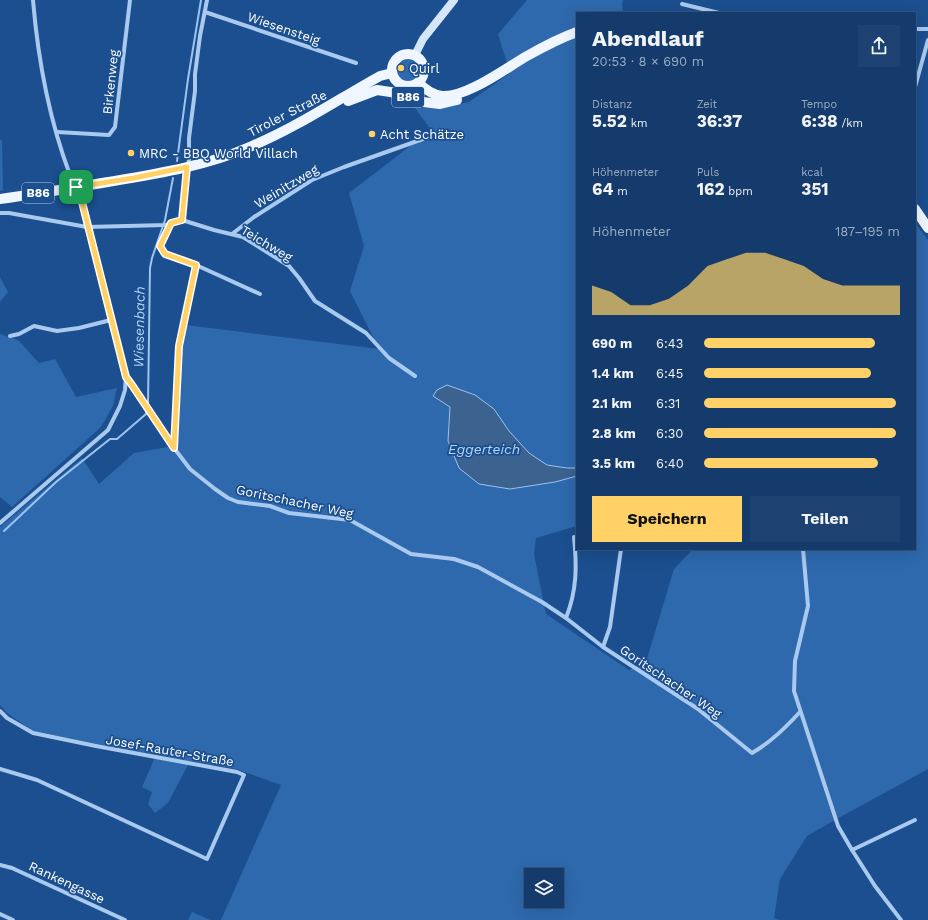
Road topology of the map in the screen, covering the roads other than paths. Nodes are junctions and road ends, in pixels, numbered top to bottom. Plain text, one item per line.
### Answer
1 (33, 0) edge
2 (130, 0) edge
3 (207, 0) edge
4 (454, 0) edge
5 (682, 4) dead end
6 (205, 12) junction
7 (715, 12) edge
8 (916, 29) edge
9 (928, 29) edge
10 (576, 32) edge
11 (928, 40) edge
12 (415, 55) junction
13 (356, 63) dead end
14 (392, 73) junction
15 (418, 83) junction
16 (916, 83) edge
17 (477, 86) junction
18 (334, 104) junction
19 (57, 132) junction
20 (423, 139) dead end
21 (187, 167) junction
22 (76, 187) junction
23 (0, 199) edge
24 (916, 210) edge
25 (0, 213) edge
26 (182, 220) junction
27 (171, 223) junction
28 (87, 227) junction
29 (928, 228) edge
30 (232, 234) junction
31 (196, 265) junction
32 (260, 294) dead end
33 (111, 320) junction
34 (10, 336) dead end
35 (415, 376) dead end
36 (126, 377) junction
37 (174, 448) junction
38 (0, 523) edge
39 (574, 537) dead end
40 (621, 550) edge
41 (803, 550) edge
42 (566, 618) junction
43 (603, 647) junction
44 (0, 711) edge
45 (800, 712) junction
46 (0, 768) edge
47 (916, 820) dead end
48 (852, 850) junction
49 (0, 865) edge
50 (0, 914) edge
51 (13, 920) edge
52 (125, 920) edge
53 (901, 920) edge

1 - 19 street
2 - 19 street, Birkenweg
3 - 6 street
4 - 12 main road
5 - 7 street
6 - 13 street, Wiesensteig
6 - 21 street
8 - 9 street
10 - 17 main road, B86
11 - 16 street
12 - 14 main road
12 - 15 main road
14 - 15 main road
14 - 18 main road, Tiroler Straße / B86
15 - 17 main road, B86
17 - 18 main road, B86
18 - 21 main road, Tiroler Straße / B86
19 - 22 street
20 - 30 street, Weinitzweg
21 - 22 main road, Tiroler Straße / B86
21 - 26 street
22 - 23 main road, Tiroler Straße / B86
22 - 28 street
24 - 29 main road
25 - 28 street
26 - 27 street
26 - 30 street, Teichweg
27 - 28 street
27 - 31 street
28 - 33 street
30 - 35 street, Teichweg
31 - 32 street
31 - 37 street
33 - 34 street
33 - 36 street
36 - 37 street, Goritschacher Weg
36 - 38 street
37 - 42 street, Goritschacher Weg
39 - 42 street
40 - 43 street, Goritschacher Weg
41 - 45 street
42 - 43 street, Goritschacher Weg
43 - 45 street, Goritschacher Weg
44 - 46 street, Josef-Rauter-Straße
45 - 48 street
47 - 48 street
48 - 53 street
49 - 52 street, Rankengasse
50 - 51 street

